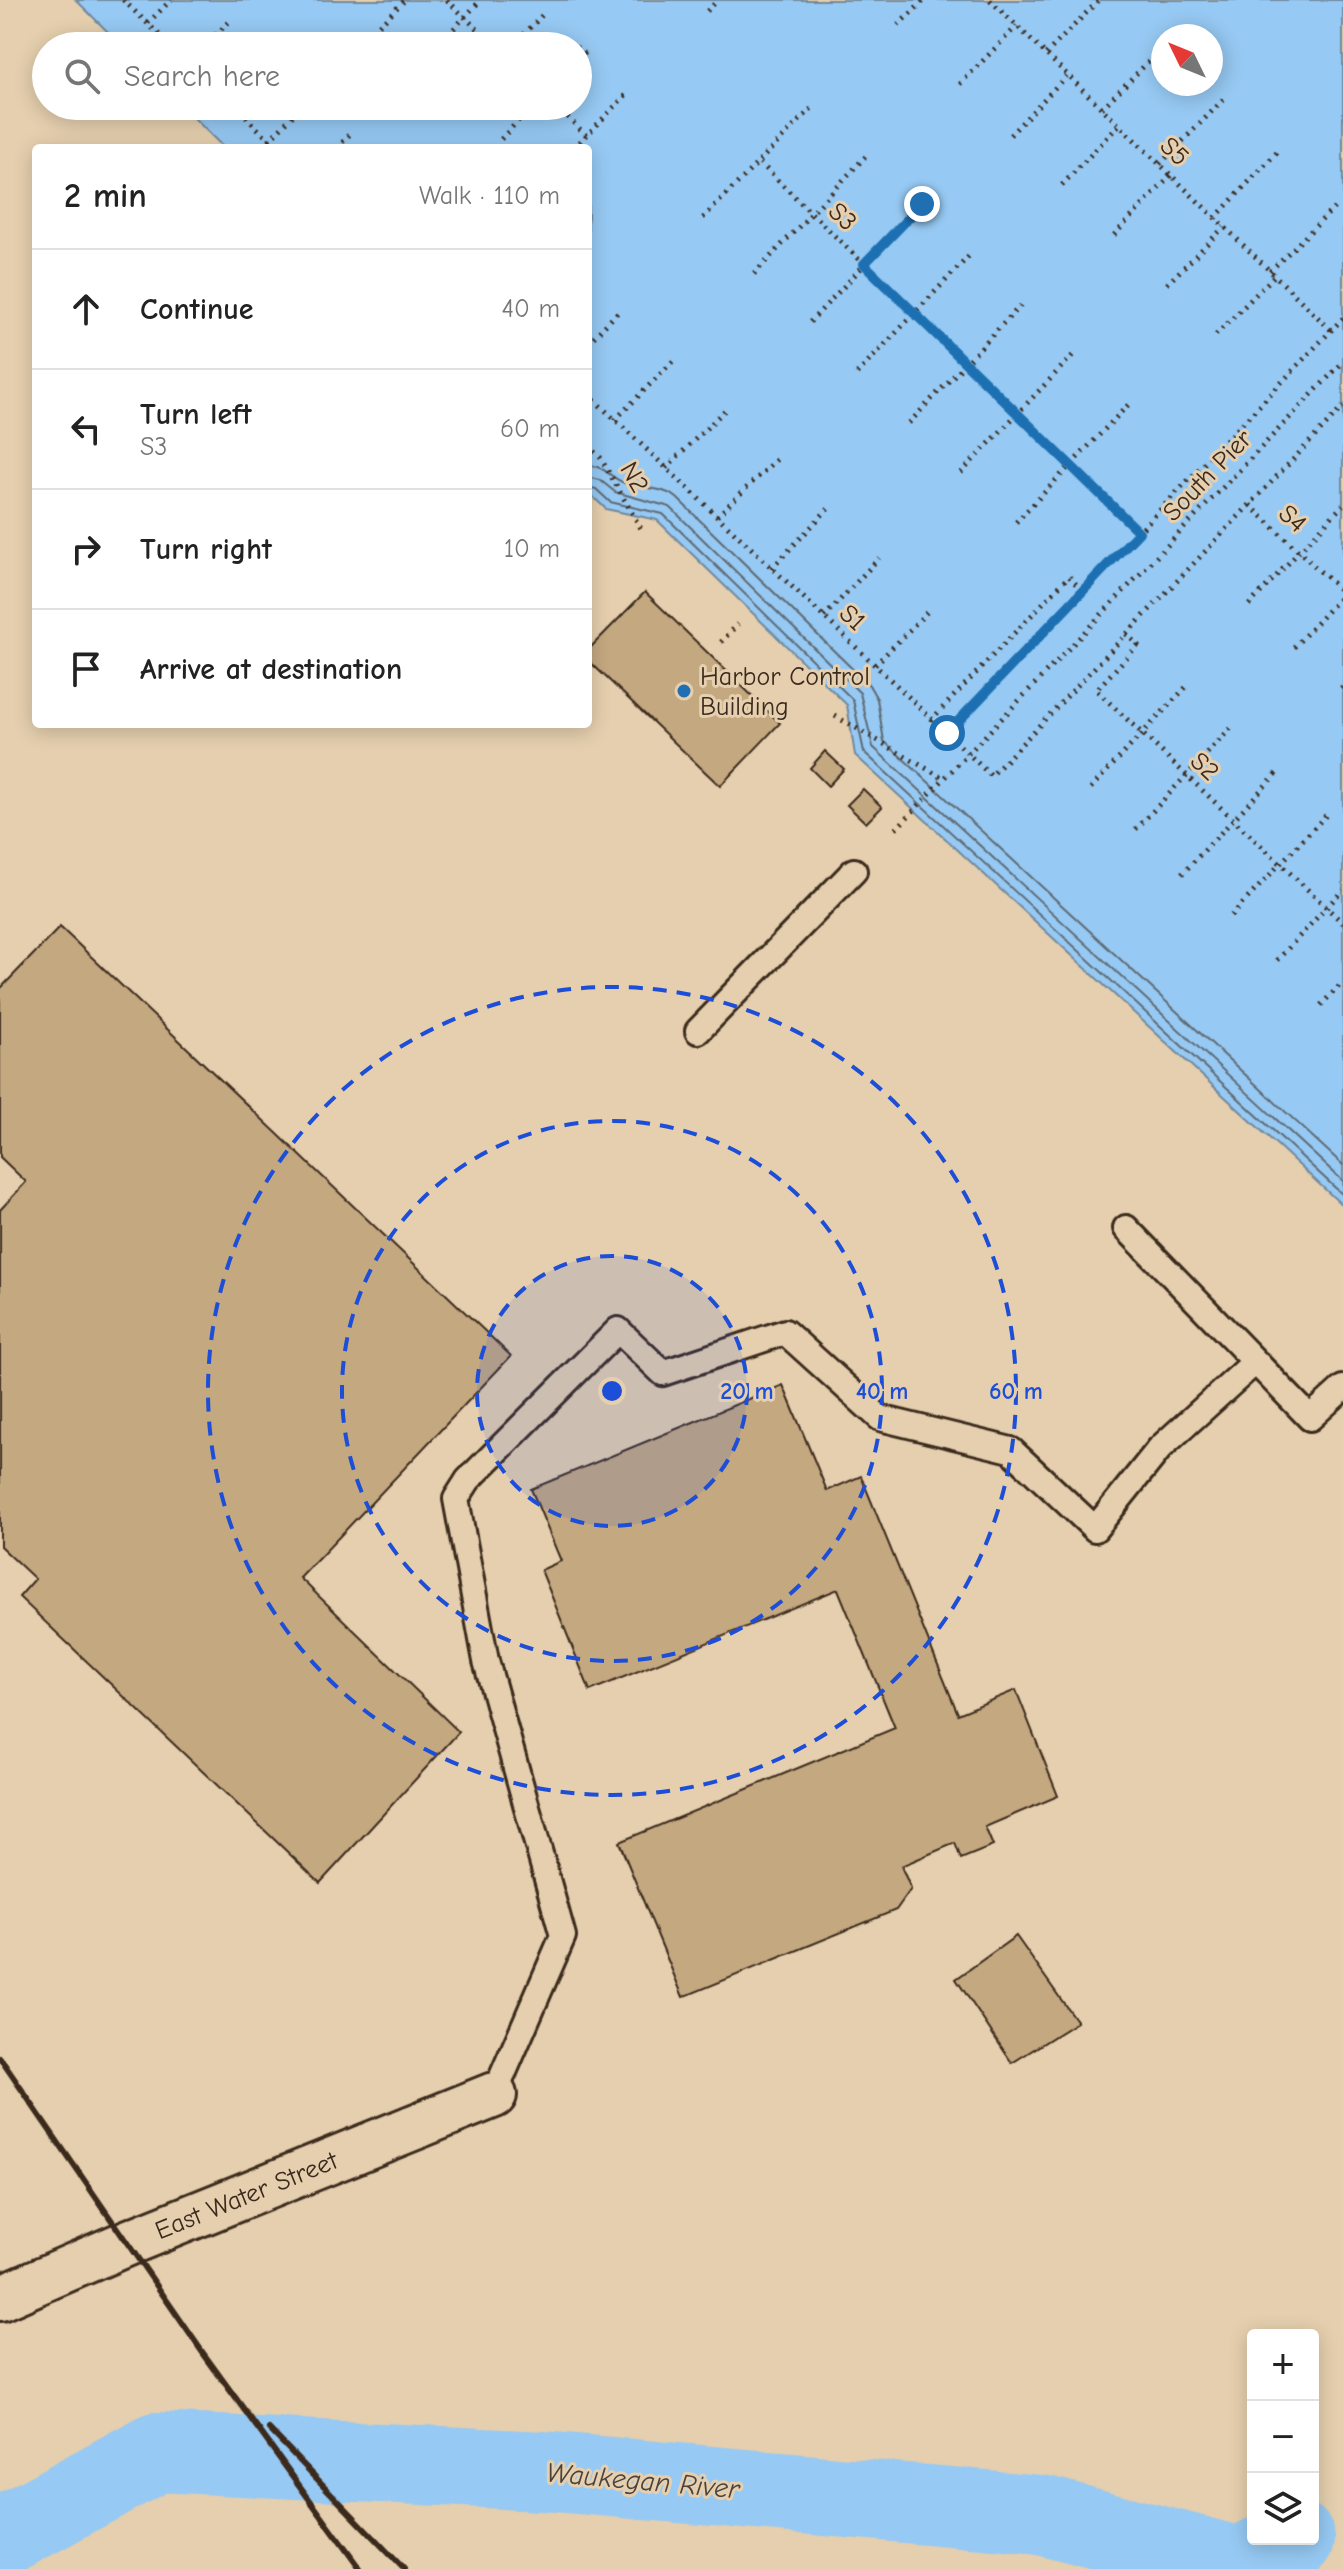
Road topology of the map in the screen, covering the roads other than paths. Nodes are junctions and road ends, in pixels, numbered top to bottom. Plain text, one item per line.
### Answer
1 (854, 871) dead end
2 (698, 1031) dead end
3 (1126, 1228) dead end
4 (1255, 1362) junction
5 (1343, 1388) edge
6 (494, 2095) joint
7 (0, 2298) edge

1 - 2 lane
3 - 4 lane
4 - 5 lane
4 - 6 lane
6 - 7 street, East Water Street

